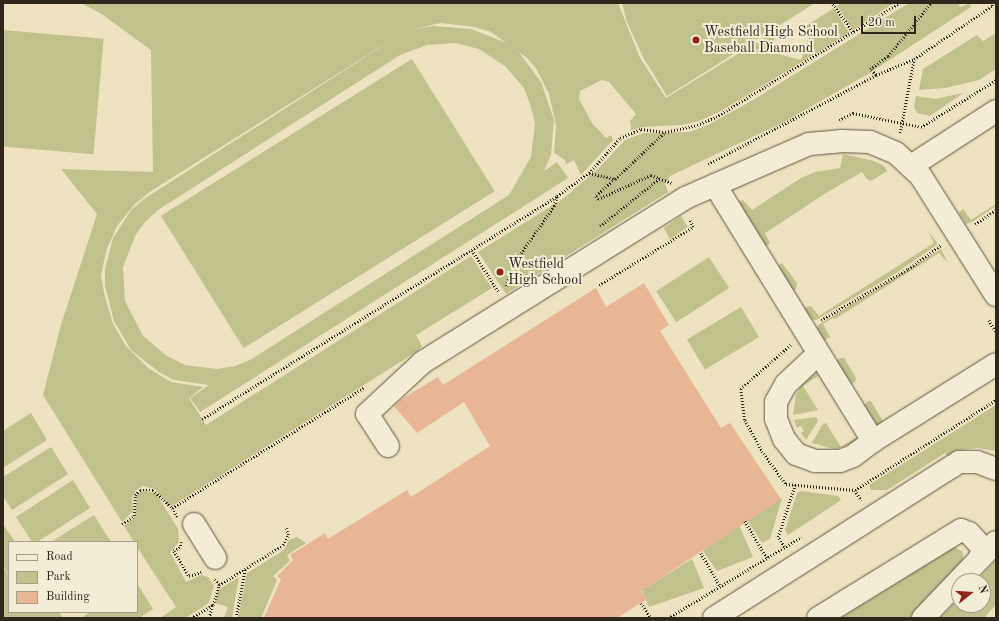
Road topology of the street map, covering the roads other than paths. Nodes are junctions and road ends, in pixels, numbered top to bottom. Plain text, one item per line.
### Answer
1 (996, 111) edge
2 (903, 159) junction
3 (715, 185) junction
4 (996, 295) edge
5 (818, 354) junction
6 (996, 364) edge
7 (873, 441) junction
8 (388, 446) dead end
9 (996, 469) edge
10 (194, 524) dead end
11 (996, 542) edge
12 (215, 558) dead end
13 (979, 560) junction
14 (714, 618) edge
15 (818, 618) edge
16 (924, 618) edge

1 - 2 lane
2 - 3 lane
2 - 4 lane
3 - 5 lane
3 - 8 lane
5 - 7 lane
5 - 7 lane
6 - 7 lane
9 - 14 lane
10 - 12 lane
11 - 13 lane
13 - 15 lane
13 - 16 lane

